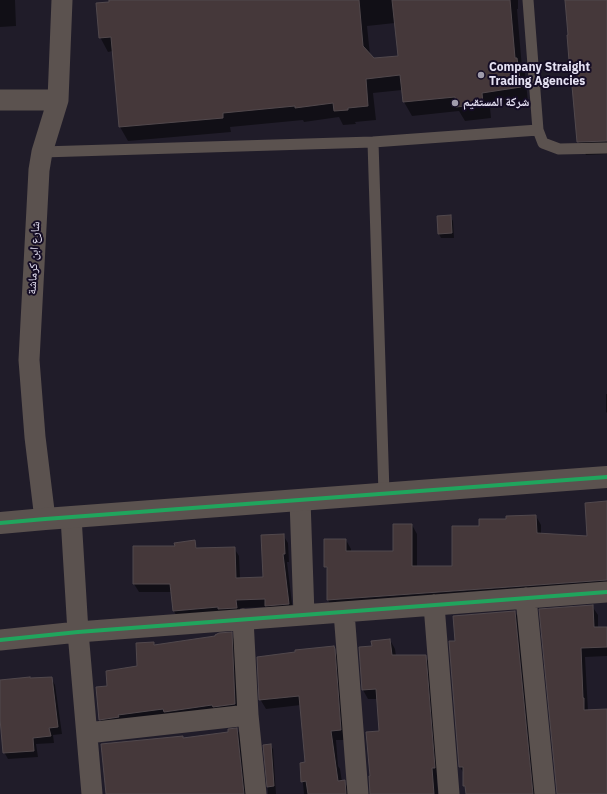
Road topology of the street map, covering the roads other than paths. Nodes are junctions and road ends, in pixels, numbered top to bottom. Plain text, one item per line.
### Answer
1 (62, 0) edge
2 (528, 0) edge
3 (0, 100) edge
4 (58, 100) junction
5 (538, 130) junction
6 (373, 142) junction
7 (607, 148) edge
8 (42, 152) junction
9 (607, 477) edge
10 (384, 493) junction
11 (300, 500) junction
12 (71, 517) junction
13 (45, 519) junction
14 (0, 523) edge
15 (607, 592) edge
16 (526, 598) junction
17 (434, 605) junction
18 (344, 612) junction
19 (304, 615) junction
20 (243, 619) junction
21 (78, 632) junction
22 (0, 640) edge
23 (248, 716) junction
24 (87, 733) junction
25 (92, 794) edge
26 (256, 794) edge
27 (358, 794) edge
28 (449, 794) edge
29 (545, 794) edge

1 - 4 street, شارع ابن كرماشة
2 - 5 lane
3 - 4 street
4 - 8 street, شارع ابن كرماشة
5 - 6 lane
5 - 7 lane
6 - 8 lane
6 - 10 lane
8 - 13 street, شارع ابن كرماشة
9 - 10 street
10 - 11 street
11 - 12 street
11 - 19 street
12 - 13 street
12 - 21 street
13 - 14 street
15 - 16 street
16 - 17 street
16 - 29 street
17 - 18 street
17 - 28 street
18 - 19 street
18 - 27 street
19 - 20 street
20 - 21 street
20 - 23 street
21 - 22 street
21 - 24 street
23 - 24 street
23 - 26 street
24 - 25 street

